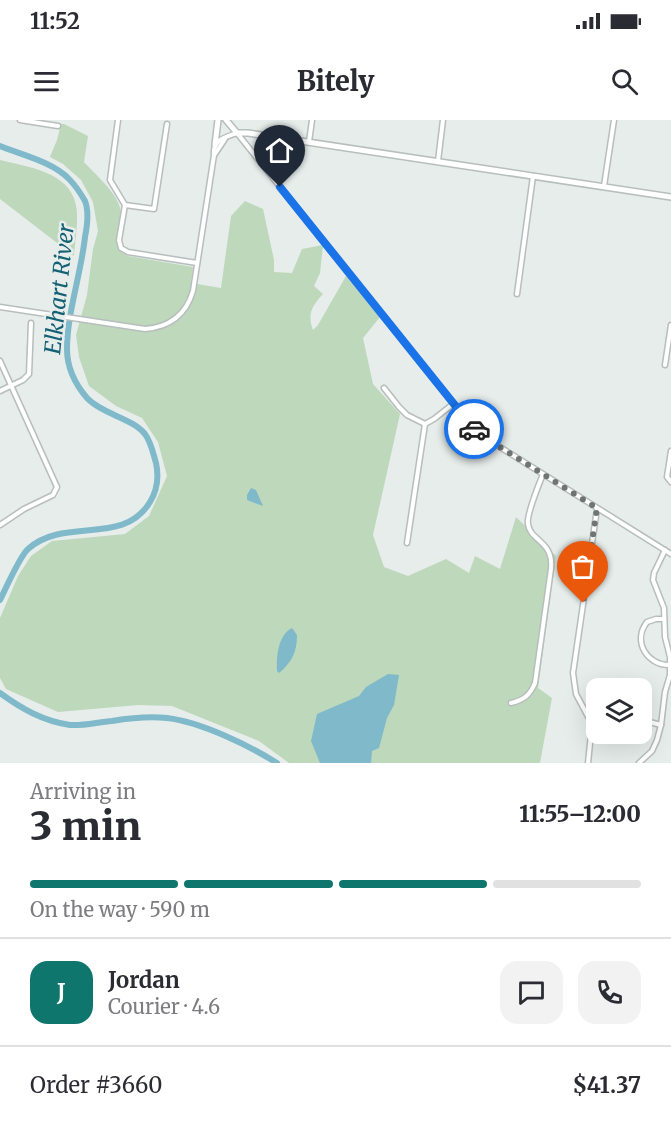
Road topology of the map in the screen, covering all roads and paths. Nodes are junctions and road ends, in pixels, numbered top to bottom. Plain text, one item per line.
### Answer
1 (20, 120) edge
2 (118, 120) edge
3 (218, 120) edge
4 (226, 120) edge
5 (312, 120) edge
6 (443, 120) edge
7 (614, 120) edge
8 (39, 121) edge
9 (167, 124) dead end
10 (58, 126) dead end
11 (237, 133) junction
12 (225, 139) junction
13 (309, 141) junction
14 (215, 145) junction
15 (214, 155) junction
16 (438, 161) junction
17 (533, 175) junction
18 (604, 186) junction
19 (671, 197) edge
20 (125, 205) junction
21 (197, 263) junction
22 (517, 294) dead end
23 (0, 307) edge
24 (31, 323) dead end
25 (671, 325) edge
26 (0, 361) edge
27 (665, 365) dead end
28 (12, 386) junction
29 (384, 388) dead end
30 (0, 391) edge
31 (453, 404) junction
32 (425, 424) junction
33 (671, 451) edge
34 (543, 474) junction
35 (671, 482) edge
36 (597, 508) junction
37 (0, 525) edge
38 (407, 543) dead end
39 (665, 550) junction
40 (671, 554) edge
41 (664, 619) junction
42 (670, 665) edge
43 (511, 703) dead end
44 (652, 723) edge
45 (661, 725) junction
46 (588, 763) edge
47 (639, 763) edge

1 - 8 street
2 - 20 street
3 - 14 main road
4 - 11 main road
5 - 13 street
6 - 16 street
7 - 18 street
8 - 10 street
9 - 20 street
11 - 12 street
11 - 13 main road
11 - 31 street
12 - 14 street
12 - 15 street
13 - 16 main road
14 - 15 street
15 - 21 street
16 - 17 main road
17 - 18 main road
17 - 22 street
18 - 19 main road
20 - 21 street
21 - 23 street
24 - 28 street
25 - 27 street
26 - 28 street
28 - 30 street
28 - 37 street
29 - 32 street
31 - 32 street
31 - 34 street
32 - 38 street
33 - 35 street
34 - 36 street
34 - 43 street
36 - 39 street
36 - 46 street
39 - 40 street
39 - 41 street
41 - 42 street
41 - 42 street
42 - 45 street
44 - 45 street
45 - 47 street

